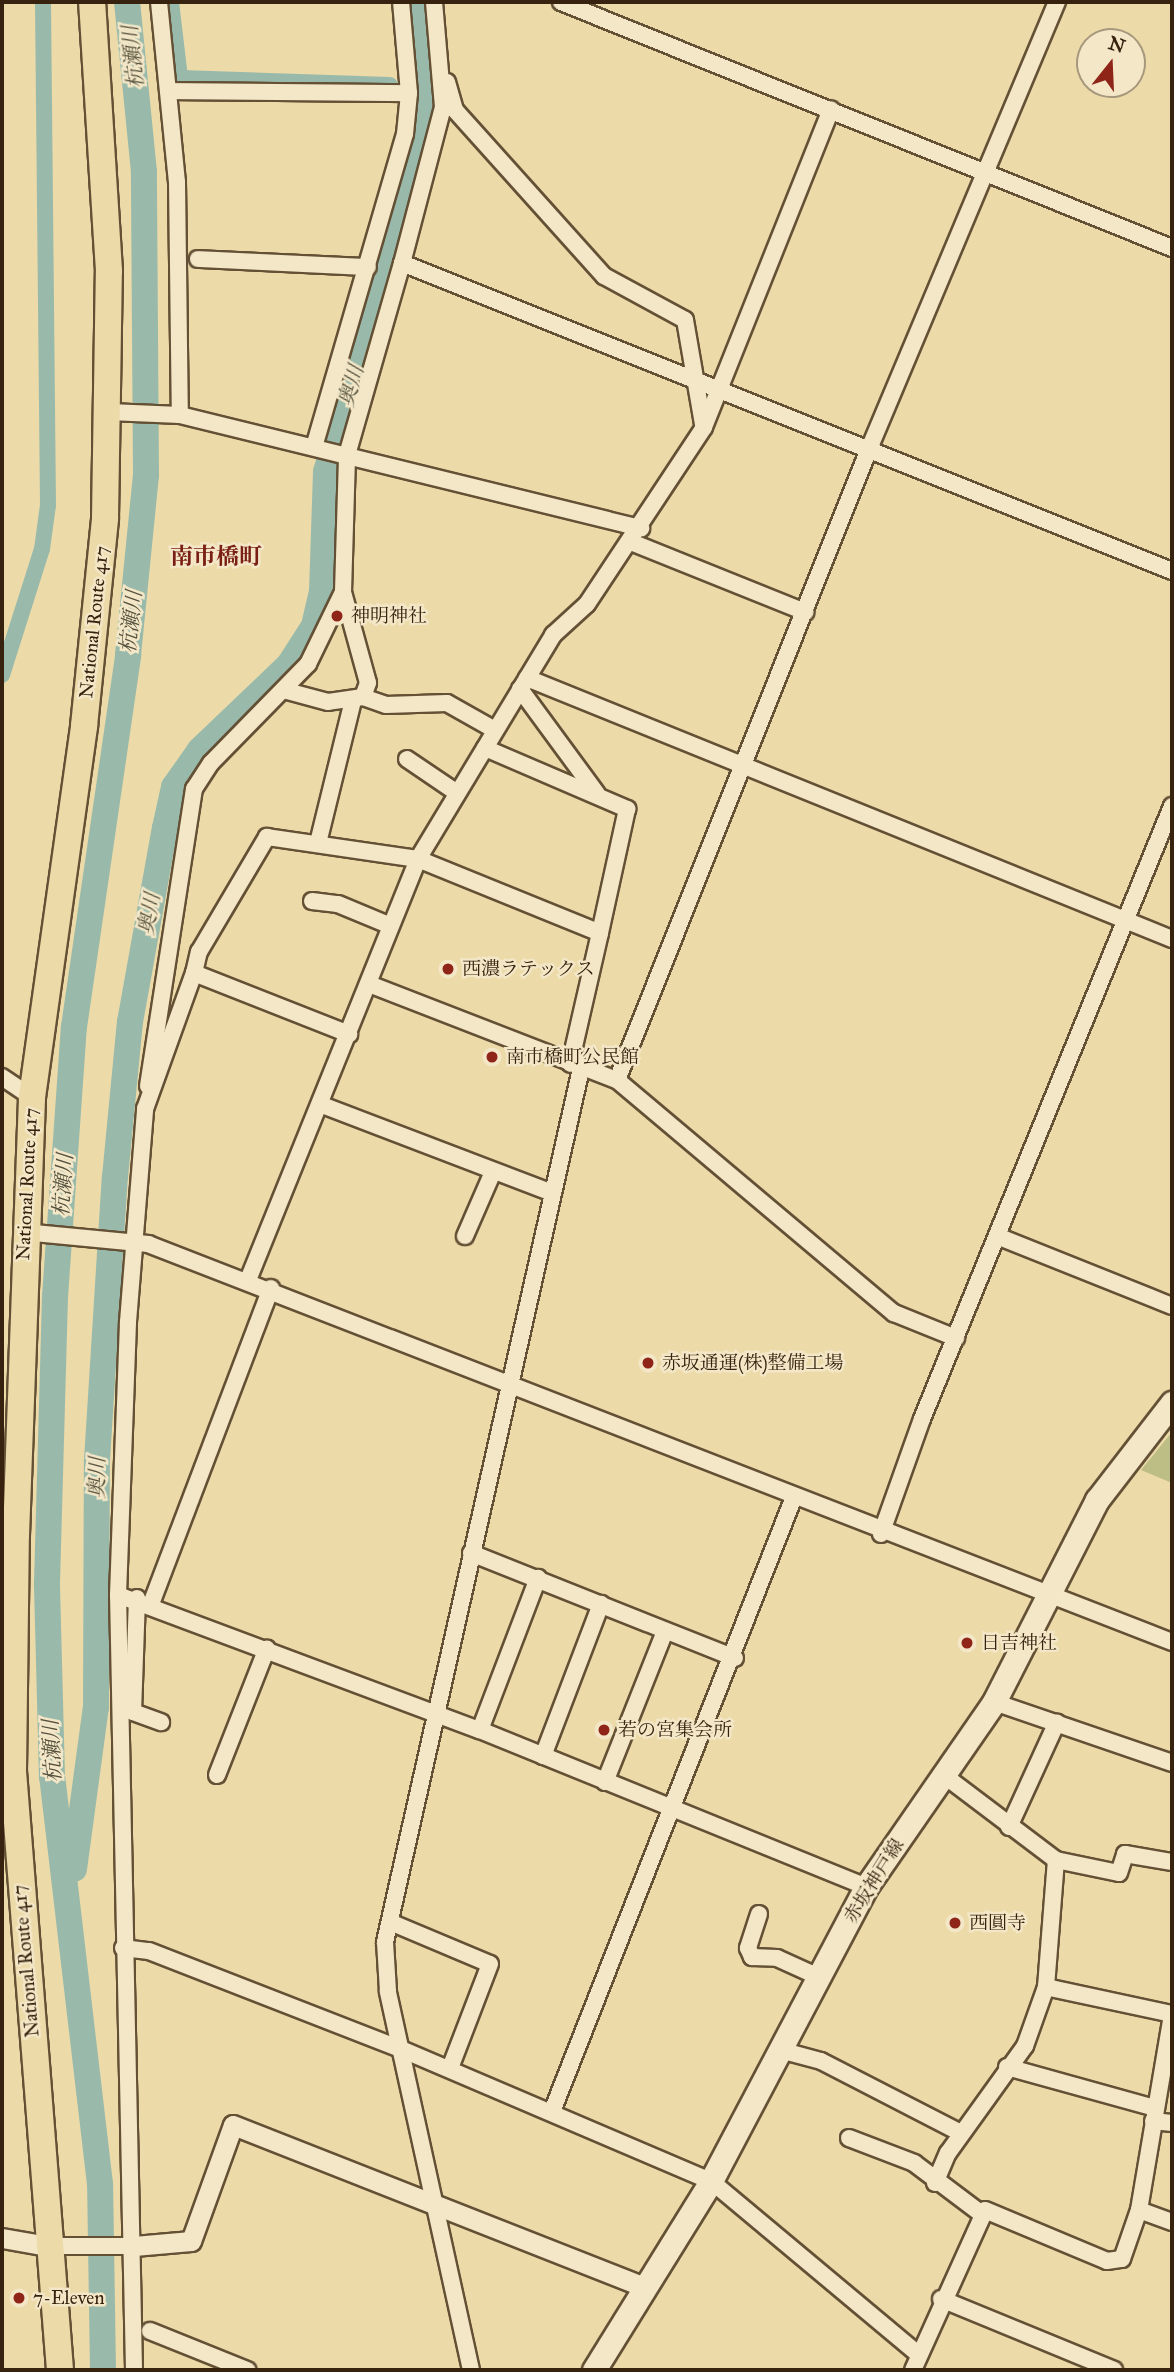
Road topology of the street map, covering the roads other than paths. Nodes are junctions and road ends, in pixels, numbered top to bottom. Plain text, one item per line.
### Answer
1 (92, 2) edge
2 (159, 2) edge
3 (401, 2) edge
4 (434, 2) edge
5 (561, 2) edge
6 (1057, 2) edge
7 (441, 80) junction
8 (172, 91) junction
9 (409, 93) junction
10 (831, 109) junction
11 (984, 172) junction
12 (1172, 248) edge
13 (198, 259) dead end
14 (402, 263) junction
15 (368, 267) junction
16 (698, 381) junction
17 (720, 388) junction
18 (113, 412) junction
19 (176, 414) junction
20 (704, 427) junction
21 (314, 447) junction
22 (869, 449) junction
23 (345, 455) junction
24 (641, 528) junction
25 (631, 542) junction
26 (1172, 571) edge
27 (343, 592) junction
28 (805, 612) junction
29 (523, 683) junction
30 (287, 691) junction
31 (358, 699) junction
32 (495, 730) junction
33 (485, 748) junction
34 (407, 759) dead end
35 (744, 768) junction
36 (457, 793) junction
37 (600, 798) junction
38 (1172, 806) edge
39 (318, 843) junction
40 (418, 859) junction
41 (312, 901) dead end
42 (1126, 921) junction
43 (391, 926) junction
44 (600, 933) junction
45 (1172, 939) edge
46 (194, 973) junction
47 (369, 984) junction
48 (349, 1034) junction
49 (576, 1067) junction
50 (2, 1077) edge
51 (617, 1080) junction
52 (32, 1097) junction
53 (322, 1105) junction
54 (145, 1109) junction
55 (494, 1172) junction
56 (553, 1194) junction
57 (31, 1232) junction
58 (465, 1236) dead end
59 (997, 1236) junction
60 (129, 1240) junction
61 (248, 1280) junction
62 (271, 1288) junction
63 (1172, 1306) edge
64 (956, 1339) junction
65 (509, 1385) junction
66 (1172, 1403) edge
67 (794, 1497) junction
68 (881, 1534) junction
69 (471, 1553) junction
70 (538, 1578) junction
71 (118, 1595) junction
72 (1047, 1595) junction
73 (144, 1601) junction
74 (601, 1604) junction
75 (665, 1631) junction
76 (1172, 1642) edge
77 (267, 1648) junction
78 (735, 1658) junction
79 (994, 1702) junction
80 (435, 1714) junction
81 (161, 1722) dead end
82 (1057, 1723) junction
83 (480, 1730) junction
84 (543, 1756) junction
85 (1172, 1763) edge
86 (217, 1775) dead end
87 (945, 1776) junction
88 (605, 1782) junction
89 (675, 1807) junction
90 (1009, 1827) junction
91 (1056, 1860) junction
92 (1172, 1862) edge
93 (866, 1887) junction
94 (759, 1914) dead end
95 (390, 1922) junction
96 (123, 1948) junction
97 (819, 1977) junction
98 (1046, 1987) junction
99 (1172, 2014) edge
100 (401, 2049) junction
101 (780, 2050) junction
102 (1007, 2067) junction
103 (450, 2068) junction
104 (553, 2109) junction
105 (1154, 2114) junction
106 (1172, 2123) edge
107 (961, 2133) junction
108 (849, 2138) dead end
109 (711, 2181) junction
110 (935, 2183) junction
111 (435, 2204) junction
112 (1139, 2210) junction
113 (983, 2215) junction
114 (1172, 2222) edge
115 (2, 2238) edge
116 (132, 2246) junction
117 (54, 2248) junction
118 (645, 2287) junction
119 (941, 2299) junction
120 (150, 2331) dead end
121 (916, 2363) edge
122 (60, 2370) edge
123 (134, 2370) edge
124 (244, 2370) edge
125 (471, 2370) edge
126 (594, 2370) edge
127 (1114, 2370) edge

1 - 18 highway, National Route 417
2 - 8 street
3 - 9 street
4 - 7 street
5 - 10 street
6 - 11 street
7 - 14 street
7 - 16 street
8 - 9 street
8 - 19 street
9 - 15 street
10 - 11 street
10 - 17 street
11 - 12 street
11 - 22 street
13 - 15 street
14 - 16 street
14 - 23 street
15 - 21 street
16 - 17 street
16 - 20 street
17 - 20 street
17 - 22 street
18 - 19 street
18 - 52 highway, National Route 417
19 - 21 street
20 - 24 street
21 - 23 street
22 - 26 street
22 - 28 street
23 - 24 street
23 - 27 street
24 - 25 street
25 - 28 street
25 - 29 street
27 - 30 street
27 - 31 street
28 - 35 street
29 - 32 street
29 - 35 street
29 - 37 street
30 - 31 street
30 - 54 street
31 - 32 street
31 - 39 street
32 - 33 street
33 - 36 street
33 - 37 street
34 - 36 street
35 - 42 street
35 - 51 street
36 - 40 street
37 - 44 street
38 - 42 street
39 - 40 street
39 - 46 street
40 - 43 street
40 - 44 street
41 - 43 street
42 - 45 street
42 - 59 street
43 - 47 street
44 - 49 street
46 - 48 street
46 - 54 street
47 - 48 street
47 - 49 street
48 - 53 street
49 - 51 street
49 - 56 street
50 - 52 street
51 - 64 street
52 - 57 highway, National Route 417
53 - 55 street
53 - 61 street
54 - 60 street
55 - 56 street
55 - 58 street
56 - 65 street
57 - 60 street
57 - 117 highway, National Route 417
59 - 63 street
59 - 64 street
60 - 61 street
60 - 71 street
61 - 62 street
62 - 65 street
62 - 73 street
64 - 68 street
65 - 67 street
65 - 69 street
66 - 72 main road, 赤坂神戸線
67 - 68 street
67 - 78 street
68 - 72 street
69 - 70 street
69 - 80 street
70 - 74 street
70 - 83 street
71 - 73 street
71 - 96 street
72 - 76 street
72 - 79 main road, 赤坂神戸線
73 - 77 street
73 - 81 street
74 - 75 street
74 - 84 street
75 - 78 street
75 - 88 street
77 - 80 street
77 - 86 street
78 - 89 street
79 - 82 street
79 - 87 main road, 赤坂神戸線
80 - 83 street
80 - 95 street
82 - 85 street
82 - 90 street
83 - 84 street
84 - 88 street
87 - 90 street
87 - 93 main road, 赤坂神戸線
88 - 89 street
89 - 93 street
89 - 104 street
90 - 91 street
91 - 92 street
91 - 98 street
93 - 97 main road, 赤坂神戸線
94 - 97 street
95 - 100 street
95 - 103 street
96 - 100 street
96 - 116 street
97 - 101 main road, 赤坂神戸線
98 - 99 street
98 - 102 street
99 - 105 street
100 - 103 street
100 - 111 street
101 - 107 street
101 - 109 main road, 赤坂神戸線
102 - 105 street
102 - 107 street
103 - 104 street
104 - 109 street
105 - 106 street
105 - 112 street
107 - 110 street
108 - 110 street
109 - 118 main road, 赤坂神戸線
109 - 121 street
110 - 113 street
111 - 116 street
111 - 118 street
111 - 125 street
112 - 113 street
112 - 114 street
113 - 119 street
115 - 117 street
116 - 117 street
116 - 123 street
117 - 122 highway, National Route 417
118 - 126 main road, 赤坂神戸線
119 - 121 street
119 - 127 street
120 - 124 street

